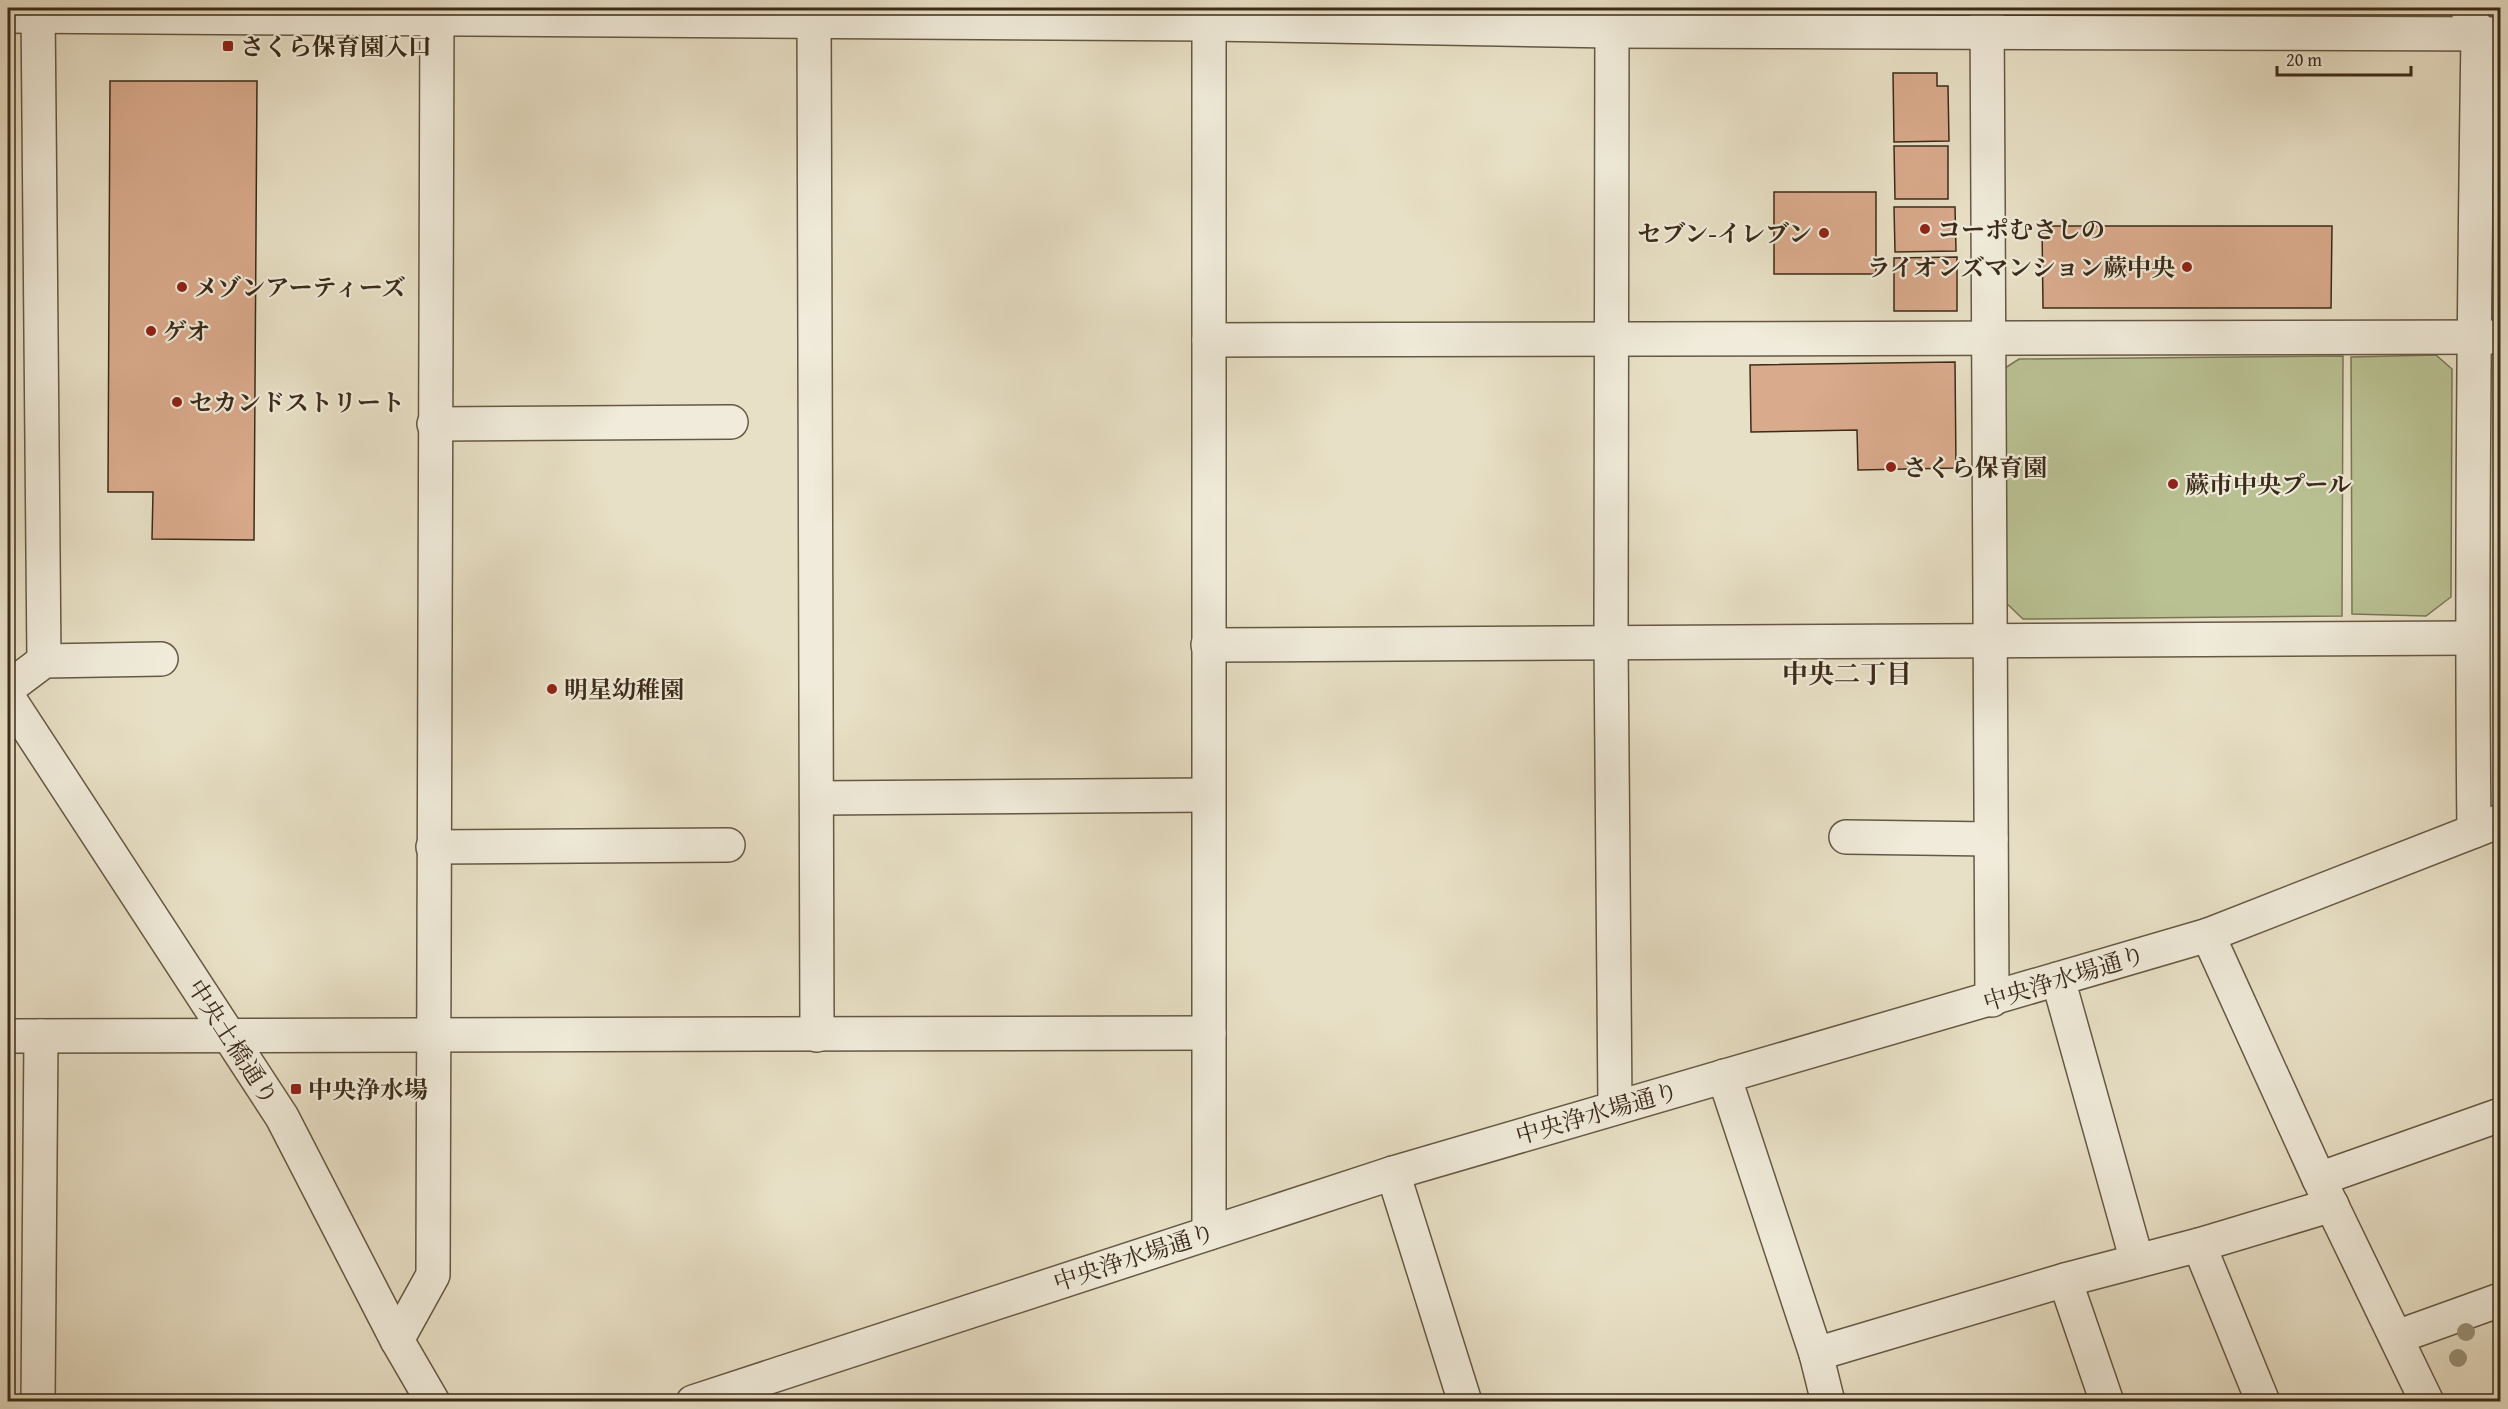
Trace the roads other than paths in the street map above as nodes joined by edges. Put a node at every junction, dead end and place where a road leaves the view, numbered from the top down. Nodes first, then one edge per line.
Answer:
1 (28, 13) edge
2 (437, 13) edge
3 (814, 14) edge
4 (1209, 16) edge
5 (1612, 19) edge
6 (1987, 20) edge
7 (2165, 20) edge
8 (2482, 25) edge
9 (1988, 337) junction
10 (2487, 337) edge
11 (1209, 340) junction
12 (1612, 340) junction
13 (731, 422) dead end
14 (434, 423) junction
15 (2472, 638) junction
16 (1989, 640) junction
17 (1611, 643) junction
18 (1208, 645) junction
19 (161, 659) dead end
20 (44, 661) junction
21 (8, 688) edge
22 (8, 697) edge
23 (1208, 795) junction
24 (817, 798) junction
25 (2487, 826) edge
26 (1846, 837) dead end
27 (1990, 839) junction
28 (728, 845) dead end
29 (433, 847) junction
30 (2208, 935) junction
31 (2058, 980) junction
32 (1992, 1000) junction
33 (1209, 1033) junction
34 (817, 1035) junction
35 (8, 1036) edge
36 (41, 1036) junction
37 (434, 1036) junction
38 (230, 1037) junction
39 (1724, 1076) junction
40 (1615, 1107) junction
41 (2500, 1115) edge
42 (1393, 1173) junction
43 (2326, 1192) junction
44 (1209, 1233) junction
45 (2199, 1245) junction
46 (2137, 1261) junction
47 (2065, 1280) junction
48 (2500, 1300) edge
49 (2397, 1337) junction
50 (397, 1340) junction
51 (1816, 1354) junction
52 (733, 1395) edge
53 (38, 1401) edge
54 (433, 1401) edge
55 (693, 1401) edge
56 (1465, 1401) edge
57 (1828, 1401) edge
58 (2107, 1401) edge
59 (2263, 1401) edge
60 (2427, 1401) edge

1 - 2 street
1 - 20 street
2 - 3 street
2 - 14 street
3 - 4 street
3 - 24 street
4 - 5 street
4 - 11 street
5 - 6 street
5 - 12 street
6 - 7 street
6 - 9 street
7 - 8 street
8 - 10 street
9 - 10 street
9 - 12 street
9 - 16 street
10 - 15 street
11 - 12 street
11 - 18 street
12 - 17 street
13 - 14 street
14 - 29 street
15 - 16 street
15 - 25 street
16 - 17 street
16 - 27 street
17 - 18 street
17 - 40 street
18 - 23 street
19 - 20 street
20 - 21 street
22 - 38 street, 中央土橋通り
23 - 24 street
23 - 33 street
24 - 34 street
25 - 30 street, 中央浄水場通り
26 - 27 street
27 - 32 street
28 - 29 street
29 - 37 street
30 - 31 street, 中央浄水場通り
30 - 43 street
31 - 32 street, 中央浄水場通り
31 - 46 street
32 - 39 street, 中央浄水場通り
33 - 34 street
33 - 44 street
34 - 37 street
35 - 36 street
36 - 38 street
36 - 53 street
37 - 38 street
37 - 50 street
38 - 50 street, 中央土橋通り
39 - 40 street, 中央浄水場通り
39 - 51 street
40 - 42 street, 中央浄水場通り
41 - 43 street
42 - 44 street, 中央浄水場通り
42 - 56 street
43 - 45 street
43 - 49 street
44 - 52 street, 中央浄水場通り
45 - 46 street
45 - 59 street
46 - 47 street
47 - 51 street
47 - 58 street
48 - 49 street
49 - 60 street
50 - 54 street, 中央土橋通り
51 - 57 street
52 - 55 street, 中央浄水場通り

